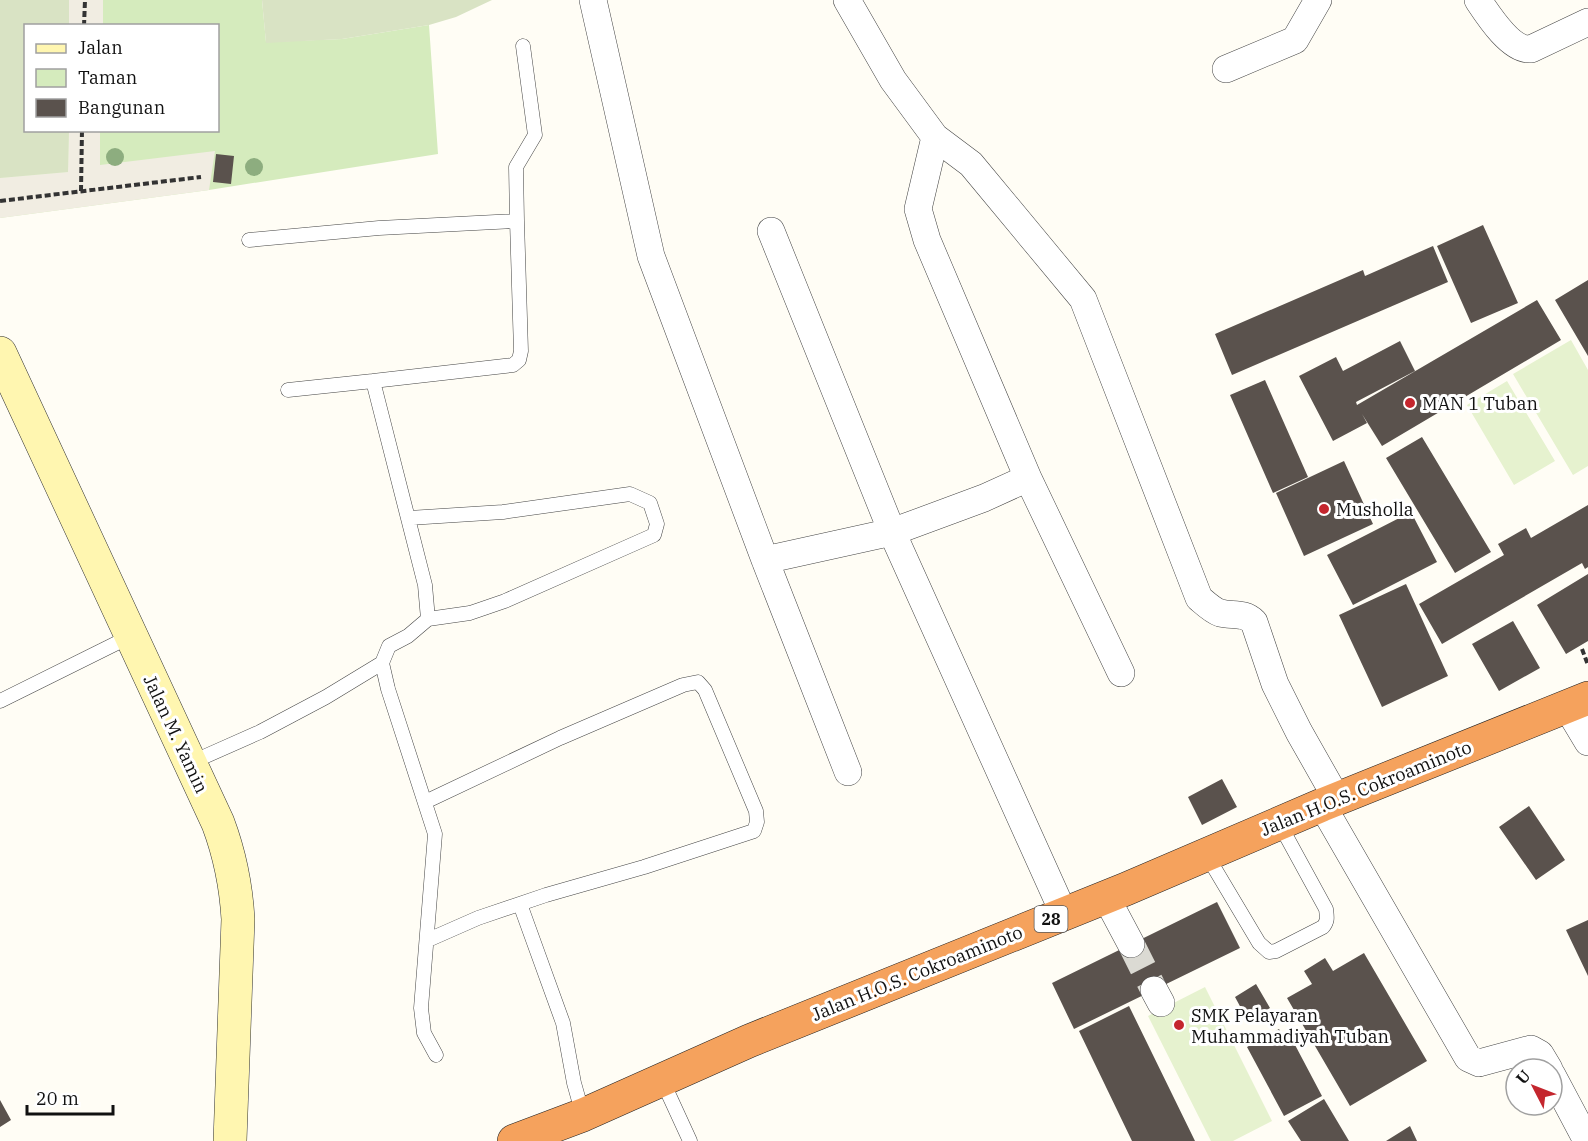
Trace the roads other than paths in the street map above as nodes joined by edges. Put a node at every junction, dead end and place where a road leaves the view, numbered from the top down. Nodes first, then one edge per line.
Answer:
1 (593, 0) edge
2 (847, 0) edge
3 (1318, 0) edge
4 (1478, 0) edge
5 (1588, 22) edge
6 (523, 46) dead end
7 (1226, 69) dead end
8 (935, 137) junction
9 (517, 221) junction
10 (771, 231) dead end
11 (249, 240) dead end
12 (0, 353) edge
13 (373, 381) junction
14 (288, 390) dead end
15 (1028, 478) junction
16 (409, 518) junction
17 (892, 532) junction
18 (765, 560) junction
19 (428, 619) junction
20 (131, 636) junction
21 (382, 663) junction
22 (1121, 672) dead end
23 (0, 701) edge
24 (1577, 703) edge
25 (1588, 742) edge
26 (190, 763) junction
27 (848, 772) dead end
28 (425, 802) junction
29 (1330, 802) junction
30 (1279, 823) junction
31 (1206, 855) junction
32 (1106, 897) junction
33 (520, 904) junction
34 (1064, 914) junction
35 (428, 940) junction
36 (1131, 944) tunnel mouth
37 (436, 1055) dead end
38 (1542, 1057) edge
39 (662, 1080) junction
40 (1564, 1098) edge
41 (583, 1115) junction
42 (230, 1141) edge
43 (514, 1141) edge
44 (690, 1141) edge
45 (1587, 1141) edge

1 - 18 street
2 - 8 street
3 - 7 street
4 - 5 street
6 - 9 lane
8 - 15 street
8 - 29 street
9 - 11 lane
9 - 13 lane
10 - 17 street
12 - 20 main road, Jalan M. Yamin
13 - 14 lane
13 - 16 lane
15 - 17 street
15 - 22 street
16 - 19 lane
16 - 19 lane
17 - 18 street
17 - 34 street
18 - 27 street
19 - 21 lane
20 - 23 lane
20 - 26 main road, Jalan M. Yamin
21 - 26 lane
21 - 28 lane
24 - 25 street
24 - 29 highway, Jalan H.O.S. Cokroaminoto / 28
26 - 42 main road, Jalan M. Yamin
28 - 33 lane
28 - 35 lane
29 - 30 highway, Jalan H.O.S. Cokroaminoto / 28
29 - 38 street
30 - 31 highway, Jalan H.O.S. Cokroaminoto / 28
30 - 31 lane
31 - 32 highway, Jalan H.O.S. Cokroaminoto / 28
32 - 34 highway, Jalan H.O.S. Cokroaminoto / 28
32 - 36 street
33 - 35 lane
33 - 41 lane
34 - 39 highway, Jalan H.O.S. Cokroaminoto / 28
35 - 37 lane
39 - 41 highway, Jalan H.O.S. Cokroaminoto / 28
39 - 44 lane
40 - 45 street
41 - 43 highway, Jalan H.O.S. Cokroaminoto / 28

